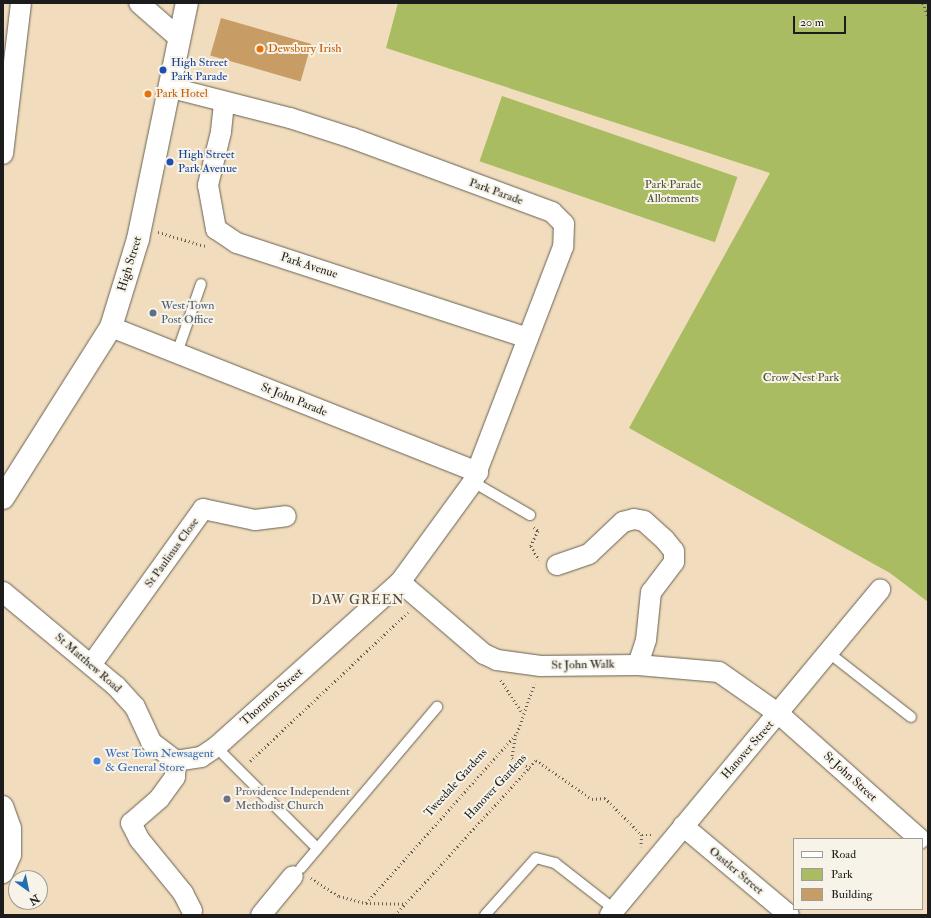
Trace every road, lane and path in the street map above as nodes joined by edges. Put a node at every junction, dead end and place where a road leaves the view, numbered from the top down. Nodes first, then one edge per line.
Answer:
1 (21, 3) edge
2 (139, 3) edge
3 (187, 3) edge
4 (923, 3) edge
5 (928, 16) edge
6 (179, 38) junction
7 (172, 88) junction
8 (224, 103) junction
9 (3, 154) edge
10 (140, 227) junction
11 (237, 243) junction
12 (201, 284) dead end
13 (111, 327) junction
14 (528, 338) junction
15 (177, 353) junction
16 (475, 477) junction
17 (3, 498) edge
18 (530, 515) joint
19 (286, 516) dead end
20 (557, 565) joint
21 (400, 582) junction
22 (880, 590) dead end
23 (3, 592) edge
24 (421, 600) junction
25 (829, 653) junction
26 (484, 654) junction
27 (91, 665) junction
28 (638, 665) junction
29 (541, 666) junction
30 (437, 707) dead end
31 (523, 714) junction
32 (779, 714) junction
33 (911, 717) dead end
34 (517, 733) junction
35 (216, 747) junction
36 (176, 761) junction
37 (530, 768) junction
38 (239, 771) junction
39 (3, 806) edge
40 (683, 826) junction
41 (919, 838) edge
42 (318, 848) junction
43 (651, 863) junction
44 (297, 872) junction
45 (3, 873) edge
46 (366, 903) junction
47 (404, 904) junction
48 (612, 912) edge
49 (193, 914) edge
50 (262, 915) edge
51 (395, 915) edge
52 (485, 915) edge
53 (789, 915) edge

1 - 9 street
2 - 6 street
3 - 6 street, High Street
4 - 5 path
6 - 7 street, High Street
7 - 8 street, Park Parade
7 - 10 street, High Street
8 - 11 street, Park Avenue
8 - 14 street, Park Parade
10 - 11 path
10 - 13 street, High Street
11 - 14 street, Park Avenue
12 - 15 lane
13 - 15 street, St John Parade
13 - 17 street, High Street
14 - 16 street, Park Parade
15 - 16 street, St John Parade
16 - 18 lane
16 - 21 street, Thornton Street
18 - 20 path
19 - 27 street, St Paulinus Close
20 - 28 street
21 - 24 street, St John Walk
21 - 35 street, Thornton Street
22 - 25 street, Hanover Street
23 - 27 street, St Matthew Road
24 - 26 street, St John Walk
24 - 38 path
25 - 32 street, Hanover Street
25 - 33 lane
26 - 29 street, St John Walk
26 - 31 path
27 - 36 street, St Matthew Road
28 - 29 street, St John Walk
28 - 32 street, St John Walk
29 - 31 path, Tweedale Gardens
30 - 42 lane
31 - 34 path, Tweedale Gardens
32 - 40 street, Hanover Street
32 - 41 street, St John Street
34 - 37 path
34 - 46 path, Tweedale Gardens
35 - 36 street, Thornton Street
35 - 38 lane
36 - 49 street
37 - 43 path, Hanover Gardens
37 - 47 path, Hanover Gardens
38 - 42 lane
39 - 45 street
40 - 43 street, Hanover Street
40 - 53 street, Oastler Street
42 - 44 lane
43 - 48 street, Hanover Street
44 - 46 path
44 - 50 street
46 - 47 path
47 - 51 path, Hanover Gardens
48 - 52 lane

